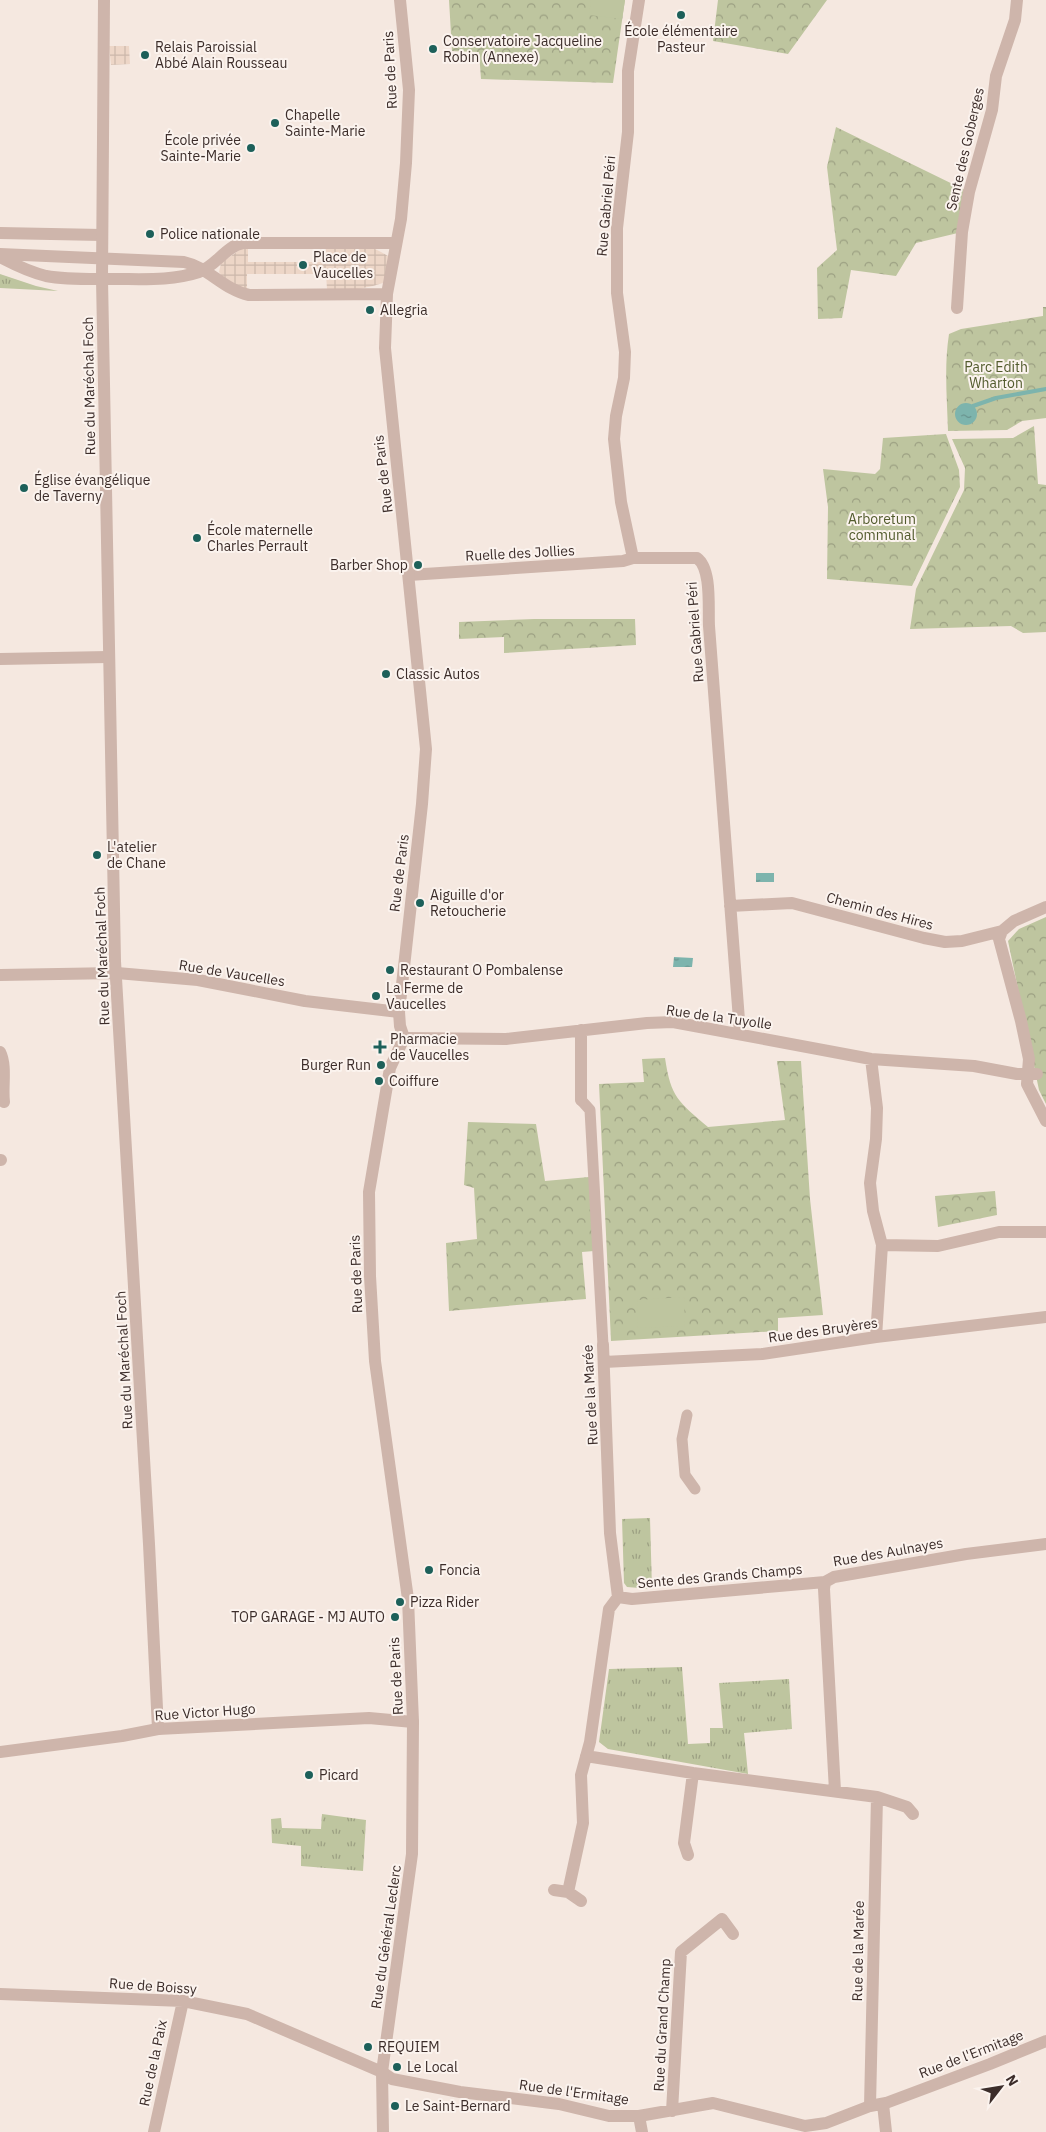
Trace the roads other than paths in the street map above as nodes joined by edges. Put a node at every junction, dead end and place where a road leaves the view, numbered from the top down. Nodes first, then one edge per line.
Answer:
1 (104, 0) edge
2 (400, 0) edge
3 (639, 0) edge
4 (1017, 0) edge
5 (0, 233) edge
6 (102, 235) junction
7 (396, 243) junction
8 (0, 256) edge
9 (102, 258) junction
10 (204, 270) junction
11 (102, 279) junction
12 (387, 294) junction
13 (957, 308) dead end
14 (632, 558) junction
15 (410, 575) junction
16 (108, 657) junction
17 (0, 659) edge
18 (730, 906) junction
19 (1046, 907) edge
20 (1002, 931) junction
21 (117, 973) junction
22 (0, 975) edge
23 (399, 1012) junction
24 (581, 1030) junction
25 (740, 1033) junction
26 (404, 1038) junction
27 (0, 1052) edge
28 (871, 1059) junction
29 (1032, 1074) junction
30 (581, 1100) joint
31 (4, 1102) dead end
32 (1046, 1121) edge
33 (1046, 1232) edge
34 (882, 1245) junction
35 (1046, 1317) edge
36 (876, 1337) junction
37 (603, 1345) joint
38 (604, 1362) junction
39 (687, 1414) dead end
40 (696, 1489) dead end
41 (1046, 1544) edge
42 (825, 1582) junction
43 (618, 1597) junction
44 (413, 1722) junction
45 (158, 1729) junction
46 (413, 1746) joint
47 (0, 1752) edge
48 (586, 1756) junction
49 (693, 1773) junction
50 (835, 1791) junction
51 (877, 1797) junction
52 (913, 1814) dead end
53 (688, 1855) dead end
54 (554, 1890) dead end
55 (568, 1892) junction
56 (581, 1901) dead end
57 (733, 1934) dead end
58 (0, 1994) edge
59 (182, 2001) junction
60 (1046, 2041) edge
61 (382, 2072) junction
62 (883, 2104) junction
63 (870, 2106) junction
64 (672, 2111) junction
65 (639, 2116) junction
66 (154, 2132) edge
67 (383, 2132) edge
68 (642, 2132) edge
69 (886, 2132) edge

1 - 6 street, Rue du Maréchal Foch
2 - 7 street, Rue de Paris
3 - 14 street, Rue Gabriel Péri
4 - 13 street, Sente des Goberges
5 - 6 street
6 - 9 street, Rue du Maréchal Foch
7 - 10 street
7 - 12 street, Rue de Paris
8 - 9 street
8 - 11 street
9 - 10 street
9 - 11 street, Rue du Maréchal Foch
10 - 11 street
10 - 12 street
11 - 16 street, Rue du Maréchal Foch
12 - 15 street, Rue de Paris
14 - 15 street, Ruelle des Jollies
14 - 18 street, Rue Gabriel Péri
15 - 23 street, Rue de Paris
16 - 17 street
16 - 21 street, Rue du Maréchal Foch
18 - 20 street, Chemin des Hires
18 - 25 street, Rue Gabriel Péri
19 - 20 street, Chemin des Hires
20 - 29 street
21 - 22 street, Rue de Vaucelles
21 - 23 street, Rue de Vaucelles
21 - 45 street, Rue du Maréchal Foch
23 - 26 street, Rue de Paris
24 - 25 street, Rue de la Tuyolle
24 - 26 street, Rue de la Tuyolle
24 - 30 street, Rue de la Marée
25 - 28 street, Rue de la Tuyolle
26 - 44 street, Rue de Paris
27 - 31 street
28 - 29 street, Rue de la Tuyolle
28 - 34 street
29 - 32 street
30 - 37 street, Rue de la Marée
33 - 34 street
34 - 36 street
35 - 36 street, Rue des Bruyères
36 - 38 street, Rue des Bruyères
37 - 38 street, Rue de la Marée
38 - 43 street, Rue de la Marée
39 - 40 street
41 - 42 street, Rue des Aulnayes
42 - 43 street, Sente des Grands Champs
42 - 50 street, Rue des Aulnayes
43 - 48 street
44 - 45 street, Rue Victor Hugo
44 - 46 street, Rue de Paris
45 - 47 street, Rue Victor Hugo
46 - 61 street, Rue du Général Leclerc
48 - 49 street
48 - 55 street
49 - 50 street
49 - 53 street
50 - 51 street
51 - 52 street
51 - 63 street, Rue de la Marée
54 - 55 street
55 - 56 street
57 - 64 street, Rue du Grand Champ
58 - 59 street, Rue de Boissy
59 - 61 street, Rue de Boissy
59 - 66 street, Rue de la Paix
60 - 62 street, Rue de l'Ermitage
61 - 65 street, Rue de l'Ermitage
61 - 67 street, Rue du Général Leclerc
62 - 63 street, Rue de l'Ermitage
62 - 69 street
63 - 64 street, Rue de l'Ermitage
64 - 65 street, Rue de l'Ermitage
65 - 68 street

